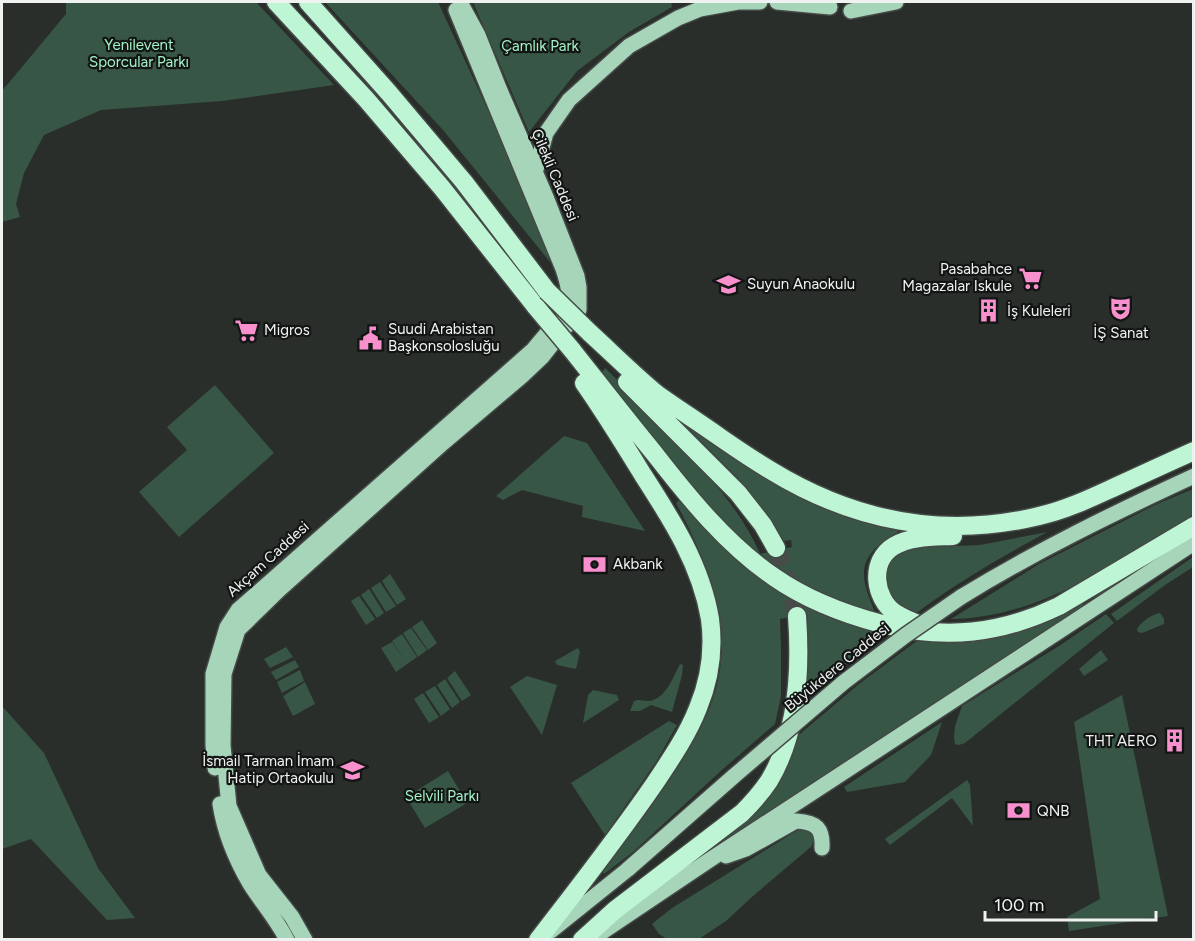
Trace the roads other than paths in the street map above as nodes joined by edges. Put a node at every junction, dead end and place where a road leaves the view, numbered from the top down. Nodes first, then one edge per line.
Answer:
1 (276, 2) edge
2 (308, 2) edge
3 (453, 2) edge
4 (460, 2) edge
5 (760, 2) edge
6 (777, 2) edge
7 (896, 2) edge
8 (828, 4) edge
9 (856, 6) edge
10 (546, 133) junction
11 (517, 145) junction
12 (536, 173) junction
13 (578, 343) junction
14 (537, 354) junction
15 (1194, 451) edge
16 (1194, 476) edge
17 (1041, 516) junction
18 (1194, 526) edge
19 (1194, 543) edge
20 (776, 548) tunnel mouth
21 (797, 616) tunnel mouth
22 (946, 633) junction
23 (822, 848) dead end
24 (711, 859) junction
25 (286, 921) junction
26 (287, 939) edge
27 (305, 939) edge
28 (538, 939) edge
29 (582, 939) edge
30 (591, 939) edge

1 - 13 highway, bridge
2 - 13 highway, bridge
3 - 11 main road, Çilekli Caddesi
4 - 11 main road, Çilekli Caddesi
5 - 10 main road
6 - 8 main road
7 - 9 main road
8 - 9 main road
10 - 11 main road
10 - 12 main road
11 - 12 main road, Çilekli Caddesi
11 - 14 main road, Çilekli Caddesi
12 - 14 main road, Çilekli Caddesi
13 - 17 highway
13 - 20 highway
13 - 22 highway
13 - 28 highway
14 - 25 main road, Akçam Caddesi
14 - 25 main road, Akçam Caddesi
15 - 17 highway
16 - 28 main road, Büyükdere Caddesi, bridge
17 - 22 highway
18 - 22 highway
19 - 24 main road
21 - 29 highway
23 - 24 main road
24 - 30 main road
25 - 26 main road, Akçam Caddesi
25 - 27 main road, Akçam Caddesi

